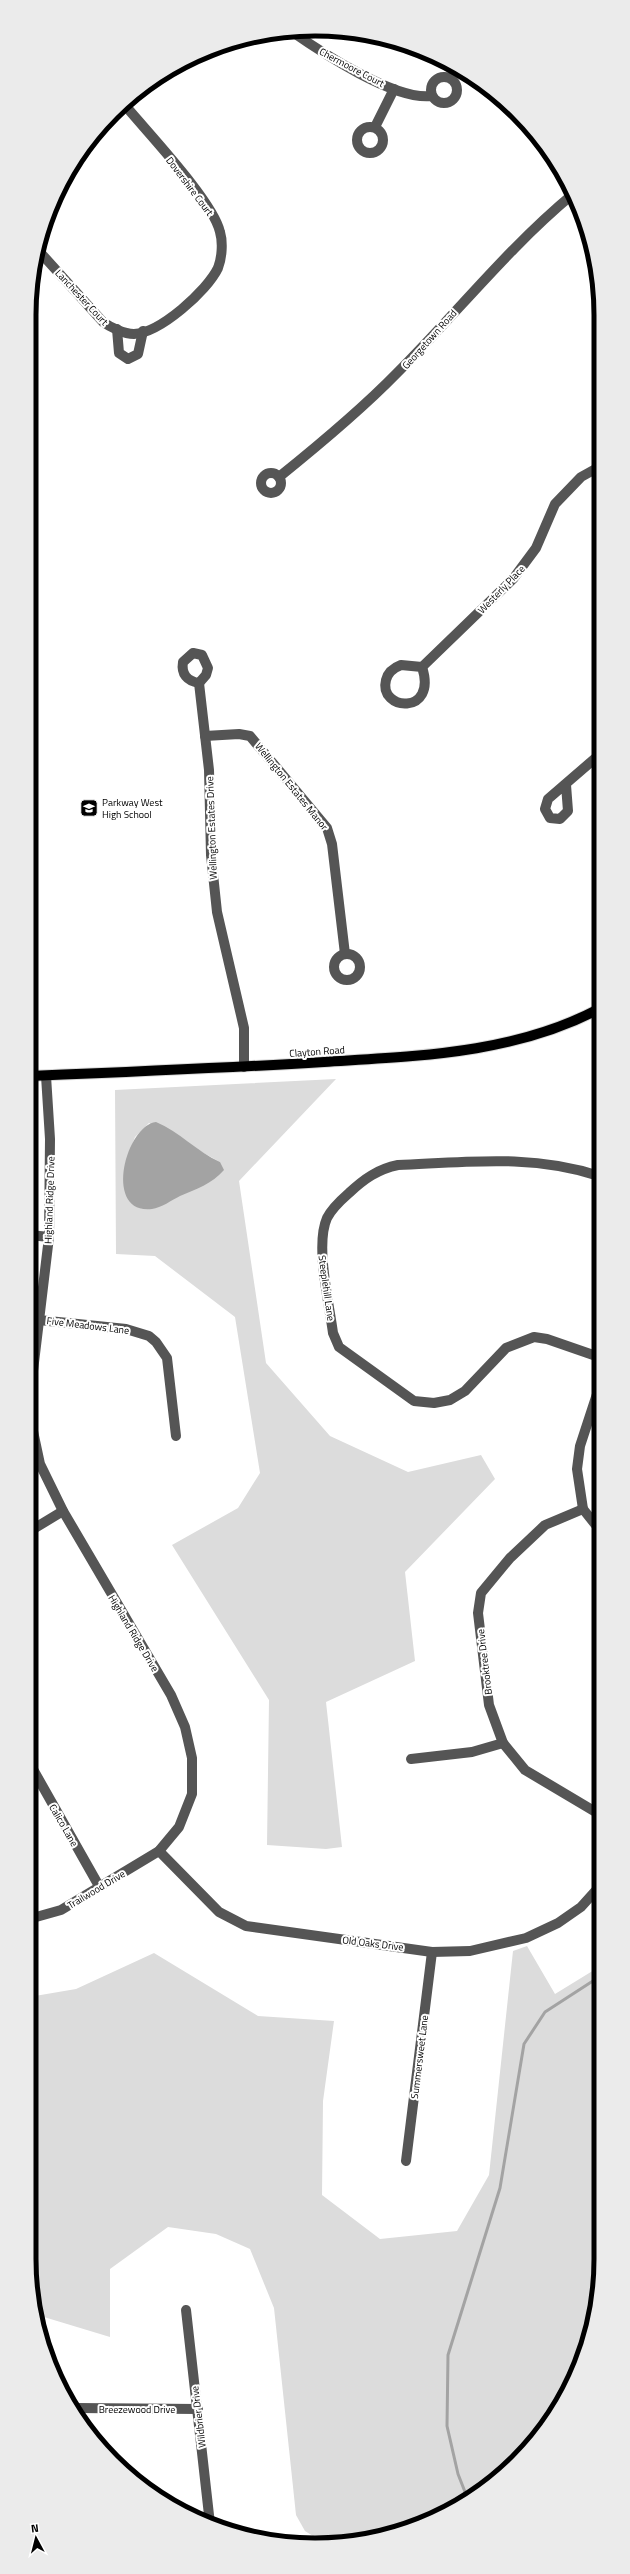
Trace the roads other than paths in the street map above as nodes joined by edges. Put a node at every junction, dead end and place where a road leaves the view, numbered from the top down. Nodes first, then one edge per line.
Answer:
1 (299, 37) edge
2 (394, 90) junction
3 (432, 96) dead end
4 (128, 108) edge
5 (375, 127) dead end
6 (568, 198) edge
7 (43, 255) edge
8 (117, 329) junction
9 (138, 332) junction
10 (594, 470) edge
11 (279, 477) dead end
12 (422, 667) junction
13 (198, 683) dead end
14 (205, 736) junction
15 (594, 760) edge
16 (566, 785) dead end
17 (345, 954) dead end
18 (594, 1012) edge
19 (244, 1067) junction
20 (36, 1076) edge
21 (46, 1076) junction
22 (594, 1175) edge
23 (36, 1236) edge
24 (49, 1237) junction
25 (39, 1320) junction
26 (36, 1345) edge
27 (594, 1356) edge
28 (594, 1401) edge
29 (176, 1436) dead end
30 (36, 1445) edge
31 (584, 1509) junction
32 (63, 1511) junction
33 (594, 1523) edge
34 (36, 1527) edge
35 (503, 1743) junction
36 (411, 1759) dead end
37 (36, 1775) edge
38 (594, 1812) edge
39 (159, 1851) junction
40 (99, 1886) junction
41 (594, 1891) edge
42 (36, 1917) edge
43 (432, 1952) junction
44 (406, 2162) dead end
45 (186, 2310) dead end
46 (79, 2408) edge
47 (198, 2409) junction
48 (209, 2517) edge

1 - 2 street, Chermoore Court
2 - 3 street, Chermoore Court
2 - 5 street, Chermoore Court
4 - 9 street, Dovershire Court
6 - 11 street, Georgetown Road
7 - 8 street, Lanchester Court
8 - 9 street, Lanchester Court
8 - 9 street
10 - 12 street, Westerly Place
12 - 12 street
13 - 14 street, Wellington Estates Drive
14 - 17 street, Wellington Estates Manor
14 - 19 street, Wellington Estates Drive
15 - 16 street
18 - 19 main road, Clayton Road
19 - 21 main road, Clayton Road
20 - 21 main road, Clayton Road
21 - 24 street, Highland Ridge Drive
22 - 27 street, Steeplehill Lane
23 - 24 street
24 - 25 street, Highland Ridge Drive
25 - 26 street, Highland Ridge Drive
25 - 29 street, Five Meadows Lane
28 - 31 street
30 - 32 street, Highland Ridge Drive
31 - 33 street
31 - 35 street, Brooktree Drive
32 - 34 street
32 - 39 street, Highland Ridge Drive
35 - 36 street
35 - 38 street, Brooktree Drive
37 - 40 street, Calico Lane
39 - 40 street, Trailwood Drive
39 - 43 street, Old Oaks Drive
40 - 42 street, Trailwood Drive
41 - 43 street, Old Oaks Drive
43 - 44 street, Summersweet Lane
45 - 47 street, Wildbrier Drive
46 - 47 street, Breezewood Drive
47 - 48 street, Wildbrier Drive

